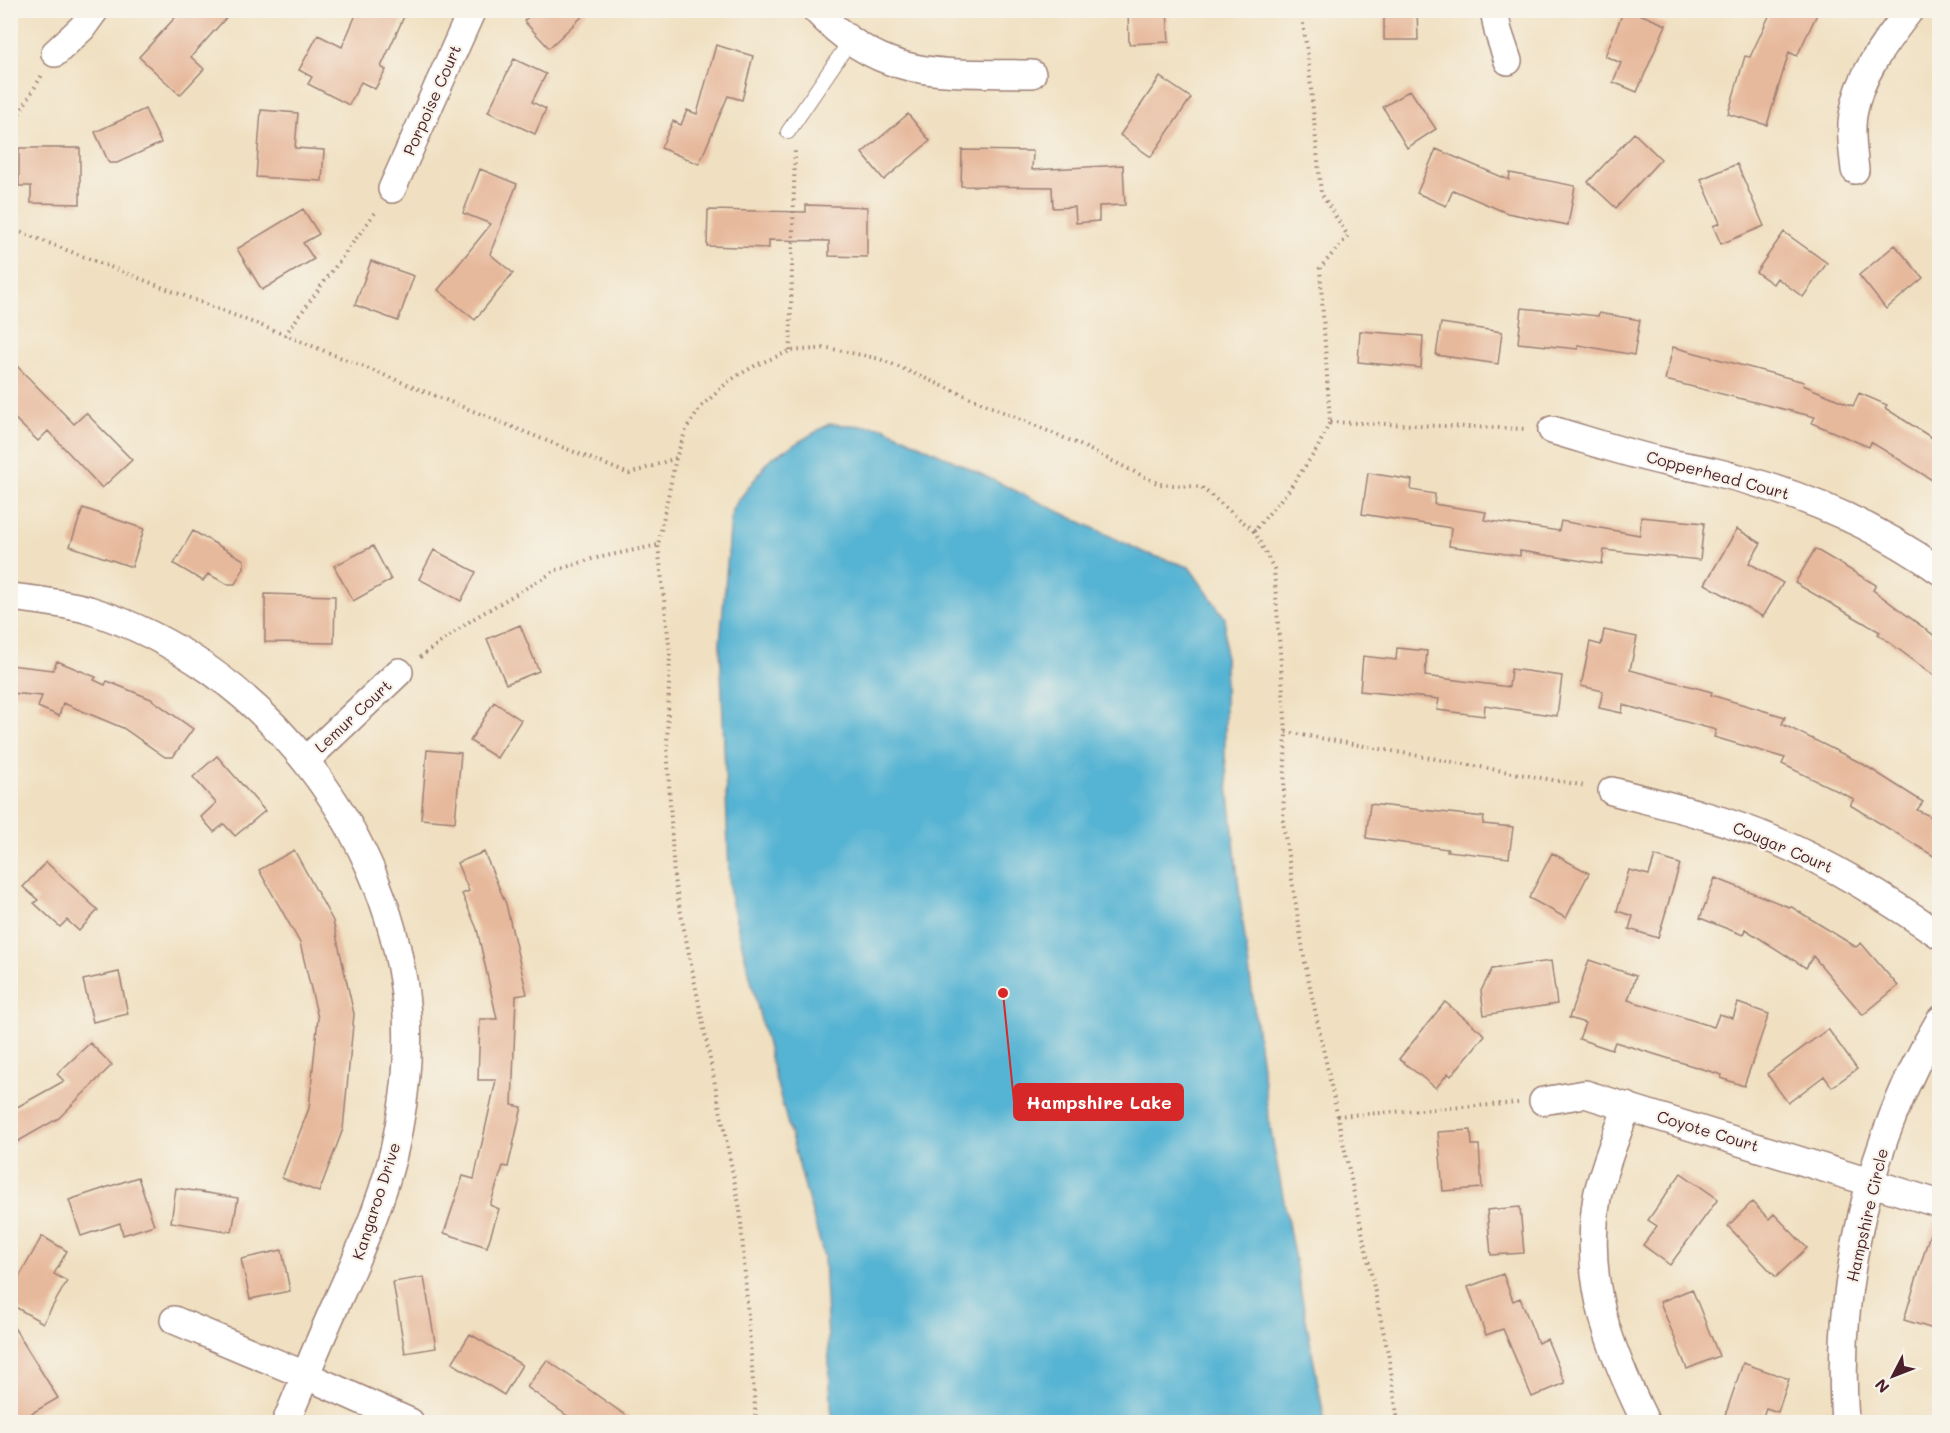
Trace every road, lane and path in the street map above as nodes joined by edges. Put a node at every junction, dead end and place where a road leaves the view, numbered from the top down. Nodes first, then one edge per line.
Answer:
1 (95, 10) edge
2 (472, 10) edge
3 (816, 10) edge
4 (1301, 10) edge
5 (1494, 10) edge
6 (1910, 10) edge
7 (850, 41) junction
8 (55, 53) joint
9 (1508, 61) dead end
10 (1032, 74) dead end
11 (10, 129) edge
12 (788, 132) joint
13 (1856, 170) dead end
14 (392, 189) joint
15 (10, 228) edge
16 (285, 334) junction
17 (790, 351) junction
18 (1330, 422) junction
19 (1552, 430) joint
20 (676, 458) junction
21 (1254, 531) junction
22 (658, 545) junction
23 (1940, 571) edge
24 (10, 597) edge
25 (399, 672) joint
26 (1286, 732) junction
27 (306, 760) junction
28 (1612, 791) joint
29 (1940, 935) edge
30 (1940, 1020) edge
31 (1543, 1101) joint
32 (1627, 1106) junction
33 (1336, 1116) junction
34 (1871, 1183) junction
35 (1940, 1204) edge
36 (174, 1320) dead end
37 (305, 1375) junction
38 (1646, 1421) dead end
39 (286, 1422) edge
40 (410, 1422) edge
41 (756, 1422) edge
42 (1398, 1422) edge
43 (1845, 1422) edge

1 - 8 street
2 - 14 street, Porpoise Court
3 - 7 street
4 - 18 path
5 - 9 street
6 - 13 street
7 - 10 street
7 - 12 lane
8 - 11 path
12 - 17 path
14 - 16 path
15 - 16 path
16 - 20 path
17 - 20 path
17 - 21 path
18 - 19 path
18 - 21 path
19 - 23 street, Copperhead Court
20 - 22 path
21 - 26 path
22 - 25 path
22 - 41 path
24 - 27 street, Kangaroo Drive
25 - 27 street, Lemur Court
26 - 28 path
26 - 33 path
27 - 37 street, Kangaroo Drive
28 - 29 street, Cougar Court
30 - 34 street, Hampshire Circle
31 - 32 street, Coyote Court
31 - 33 path
32 - 34 street, Coyote Court
32 - 38 street
33 - 42 path
34 - 35 street, Coyote Court
34 - 43 street, Hampshire Circle
36 - 37 street
37 - 39 street, Kangaroo Drive
37 - 40 street

